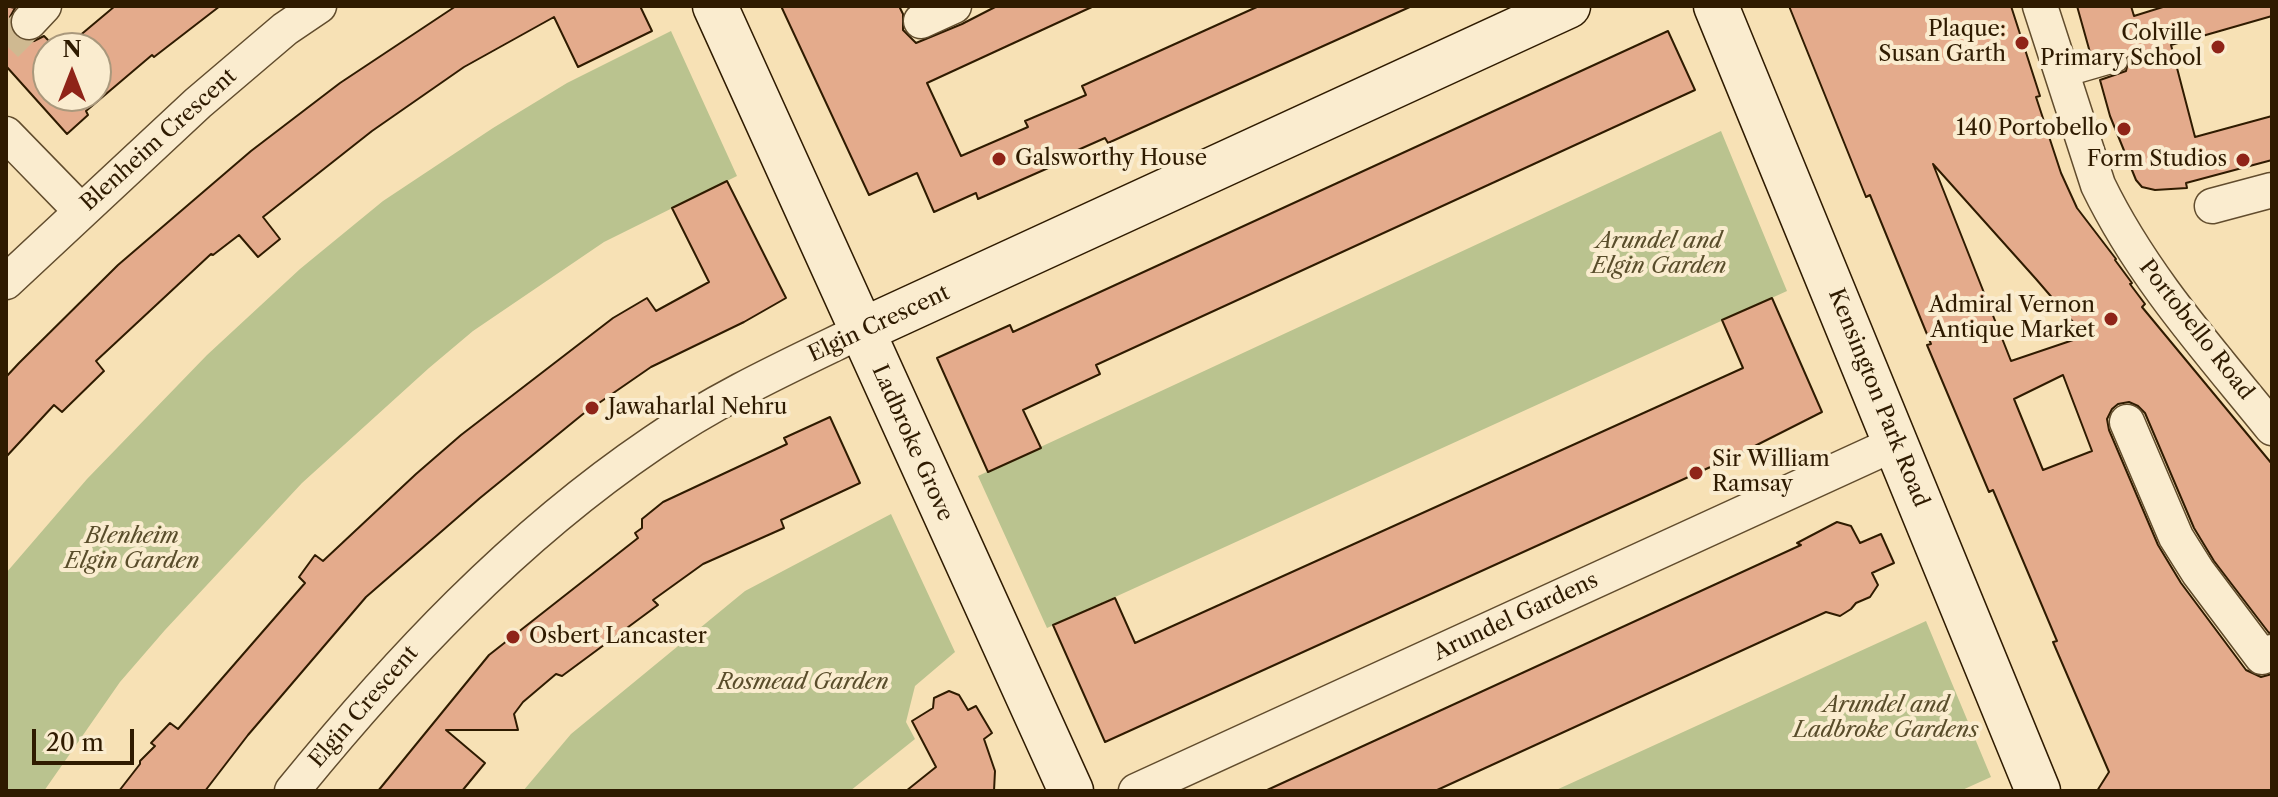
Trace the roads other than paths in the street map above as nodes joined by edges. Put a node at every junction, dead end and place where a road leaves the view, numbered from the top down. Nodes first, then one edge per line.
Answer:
1 (319, 6) edge
2 (715, 6) edge
3 (954, 6) edge
4 (1568, 6) edge
5 (1716, 6) edge
6 (2040, 6) edge
7 (921, 21) dead end
8 (2118, 62) dead end
9 (2063, 78) junction
10 (6, 134) edge
11 (2272, 190) edge
12 (2212, 206) dead end
13 (80, 210) junction
14 (6, 282) edge
15 (861, 331) junction
16 (2127, 422) dead end
17 (2272, 428) edge
18 (1896, 443) junction
19 (2272, 652) edge
20 (292, 791) edge
21 (1071, 791) edge
22 (1136, 791) edge
23 (2038, 791) edge

1 - 13 street, Blenheim Crescent
2 - 15 main road, Ladbroke Grove
3 - 7 street
4 - 15 main road, Elgin Crescent
5 - 18 main road, Kensington Park Road
6 - 9 street, Portobello Road
8 - 9 lane
9 - 17 street, Portobello Road
10 - 13 street
11 - 12 street
13 - 14 street, Blenheim Crescent
15 - 20 street, Elgin Crescent
15 - 21 main road, Ladbroke Grove
16 - 19 street
18 - 22 street, Arundel Gardens
18 - 23 main road, Kensington Park Road

